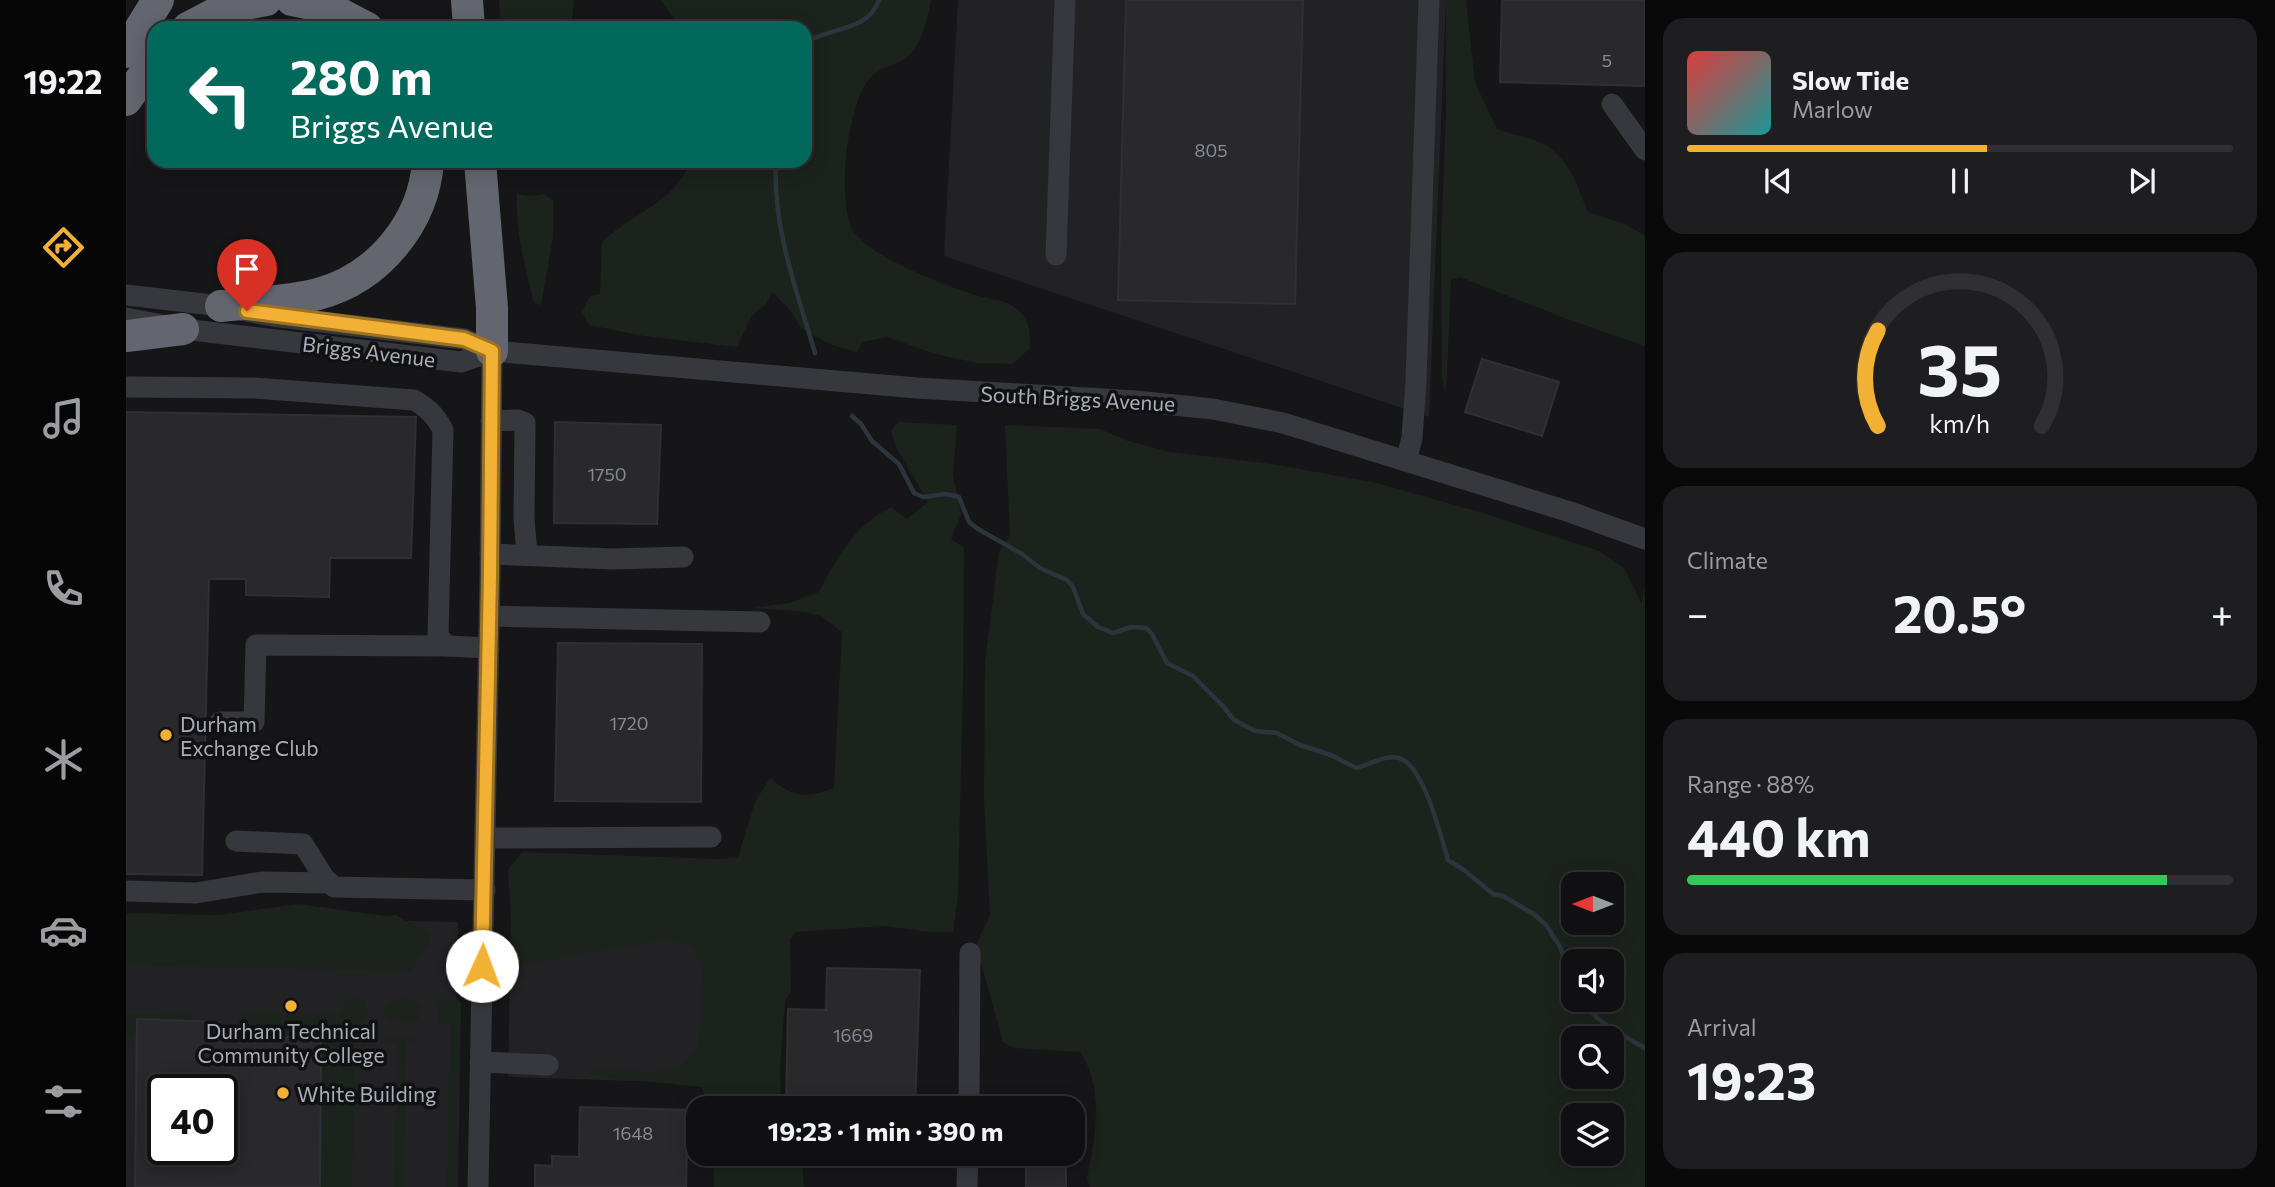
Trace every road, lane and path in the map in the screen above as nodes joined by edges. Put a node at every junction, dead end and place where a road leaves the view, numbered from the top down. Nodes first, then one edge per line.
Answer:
1 (158, 0) edge
2 (266, 0) edge
3 (292, 0) edge
4 (467, 0) edge
5 (1065, 0) edge
6 (1429, 0) edge
7 (201, 21) edge
8 (353, 21) edge
9 (468, 21) edge
10 (126, 52) edge
11 (147, 71) edge
12 (126, 100) edge
13 (1612, 104) dead end
14 (1645, 150) edge
15 (427, 168) edge
16 (481, 168) edge
17 (1056, 255) dead end
18 (126, 295) edge
19 (221, 306) junction
20 (126, 318) edge
21 (183, 329) junction
22 (126, 336) edge
23 (492, 351) junction
24 (126, 387) edge
25 (491, 421) junction
26 (1405, 461) junction
27 (1645, 539) edge
28 (490, 554) junction
29 (527, 554) junction
30 (683, 557) dead end
31 (489, 616) junction
32 (760, 622) dead end
33 (448, 646) junction
34 (489, 648) junction
35 (220, 722) dead end
36 (711, 837) dead end
37 (486, 838) junction
38 (236, 841) dead end
39 (330, 883) junction
40 (485, 890) junction
41 (126, 891) edge
42 (970, 953) dead end
43 (480, 1062) junction
44 (548, 1066) dead end
45 (969, 1096) edge
46 (968, 1166) edge
47 (478, 1187) edge
48 (968, 1187) edge

1 - 10 highway
2 - 7 highway
3 - 8 highway
4 - 9 highway
5 - 17 street
6 - 26 street
11 - 12 highway
13 - 14 street
15 - 19 highway
16 - 23 highway
18 - 19 street, Briggs Avenue
19 - 23 street, Briggs Avenue
20 - 21 street, Briggs Avenue
21 - 22 highway
21 - 23 street, Briggs Avenue
23 - 25 street
23 - 26 street, South Briggs Avenue
24 - 33 street
25 - 28 street
25 - 29 street
26 - 27 street, South Briggs Avenue
28 - 29 street
28 - 31 street
29 - 30 street
31 - 32 street
31 - 34 street
33 - 34 street
33 - 35 street
34 - 37 street
36 - 37 street
37 - 40 street
38 - 39 street
39 - 40 street
39 - 41 street
40 - 43 street
42 - 45 street
43 - 44 street
43 - 47 street
46 - 48 street

